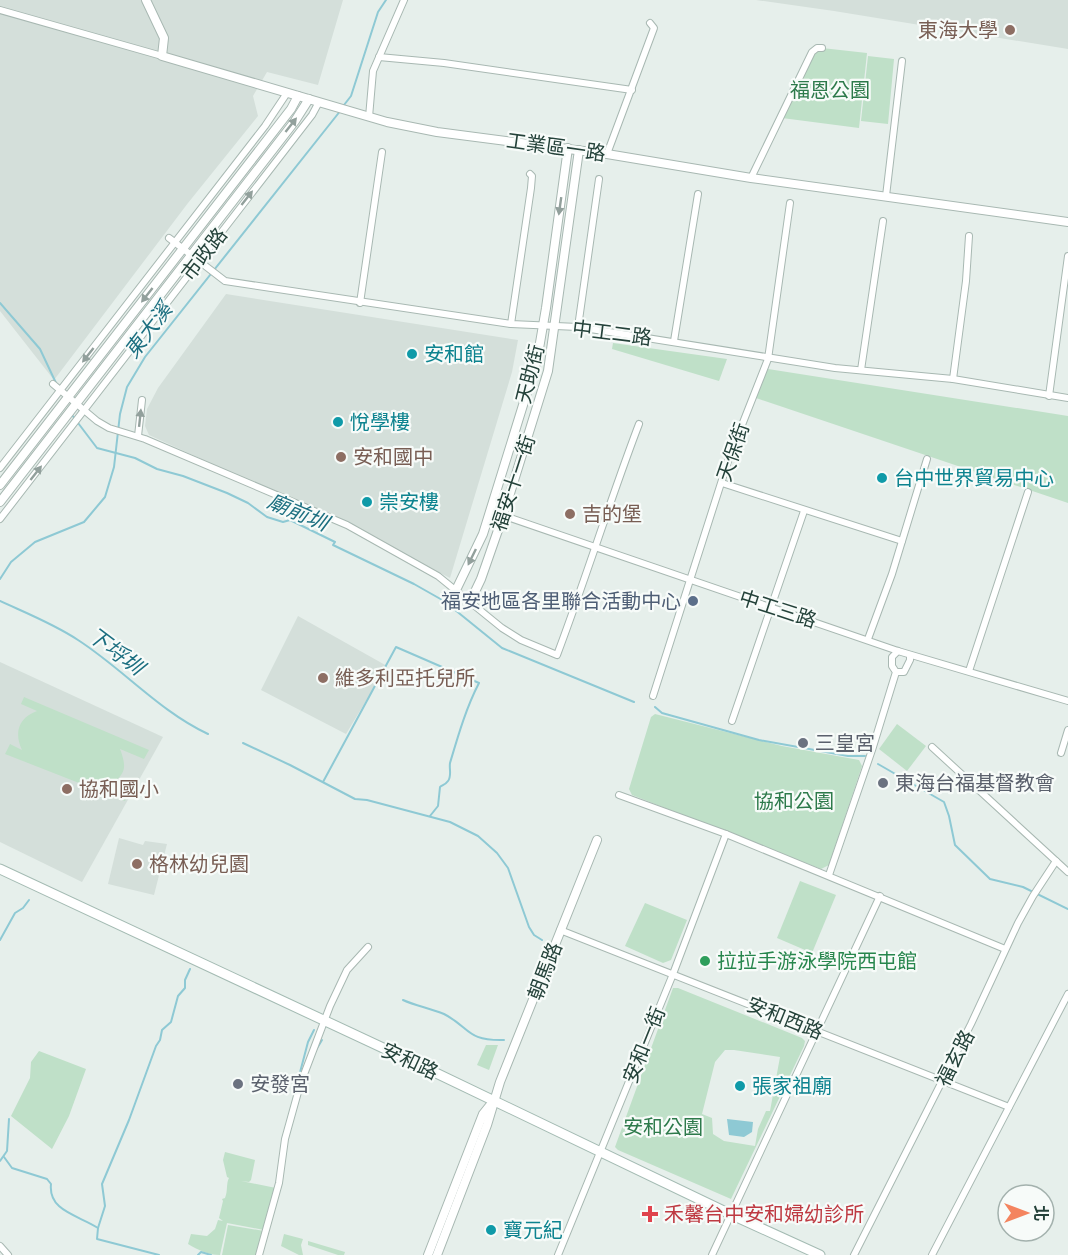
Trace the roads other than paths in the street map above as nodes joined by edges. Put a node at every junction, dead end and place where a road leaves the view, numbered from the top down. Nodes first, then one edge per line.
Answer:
1 (146, 0) edge
2 (404, 0) edge
3 (0, 10) edge
4 (650, 23) dead end
5 (822, 48) dead end
6 (162, 56) junction
7 (379, 57) junction
8 (902, 61) dead end
9 (632, 90) junction
10 (287, 93) junction
11 (298, 96) junction
12 (309, 99) junction
13 (319, 102) junction
14 (365, 116) junction
15 (568, 148) junction
16 (579, 150) junction
17 (382, 152) dead end
18 (607, 154) junction
19 (530, 174) dead end
20 (752, 178) junction
21 (599, 179) dead end
22 (698, 194) dead end
23 (885, 196) junction
24 (790, 203) dead end
25 (883, 221) dead end
26 (1068, 222) edge
27 (969, 236) dead end
28 (172, 240) junction
29 (183, 248) junction
30 (191, 255) junction
31 (1068, 256) edge
32 (199, 261) junction
33 (360, 303) junction
34 (511, 324) junction
35 (542, 325) junction
36 (555, 326) junction
37 (578, 327) junction
38 (674, 341) junction
39 (768, 359) junction
40 (861, 370) junction
41 (953, 379) junction
42 (53, 384) dead end
43 (60, 390) junction
44 (1048, 396) junction
45 (68, 397) junction
46 (1068, 398) edge
47 (142, 400) dead end
48 (76, 404) junction
49 (84, 410) junction
50 (639, 424) dead end
51 (138, 436) junction
52 (927, 459) dead end
53 (0, 468) edge
54 (722, 483) junction
55 (0, 485) edge
56 (1028, 492) dead end
57 (0, 502) edge
58 (490, 511) junction
59 (804, 511) junction
60 (503, 516) junction
61 (0, 519) edge
62 (902, 542) junction
63 (596, 548) junction
64 (690, 581) junction
65 (456, 590) junction
66 (470, 602) junction
67 (772, 608) junction
68 (868, 639) junction
69 (898, 651) junction
70 (910, 655) junction
71 (969, 671) junction
72 (896, 672) junction
73 (653, 696) dead end
74 (1068, 700) edge
75 (732, 721) dead end
76 (1068, 730) edge
77 (932, 747) dead end
78 (1061, 753) dead end
79 (619, 795) dead end
80 (726, 834) junction
81 (597, 840) dead end
82 (1056, 861) junction
83 (0, 869) edge
84 (1068, 872) edge
85 (829, 875) junction
86 (880, 896) junction
87 (560, 930) junction
88 (368, 947) dead end
89 (1005, 949) junction
90 (673, 974) junction
91 (1068, 994) edge
92 (324, 1021) junction
93 (818, 1031) junction
94 (944, 1080) junction
95 (493, 1102) junction
96 (1009, 1107) junction
97 (600, 1153) junction
98 (730, 1214) junction
99 (0, 1246) edge
100 (8, 1255) edge
101 (259, 1255) edge
102 (428, 1255) edge
103 (437, 1255) edge
104 (558, 1255) edge
105 (712, 1255) edge
106 (820, 1255) edge
107 (854, 1255) edge
108 (932, 1255) edge

1 - 6 street
2 - 7 street
3 - 6 street
4 - 9 street
5 - 20 street
6 - 10 street
7 - 9 street
7 - 14 street
8 - 23 street
9 - 18 street
10 - 11 street
10 - 28 street, 市政路
11 - 12 street
11 - 29 street, 市政路
12 - 13 street
30 -> 12 street, 市政路
13 - 14 street, 工業區一路
32 -> 13 street, 市政路
14 - 15 street, 工業區一路
15 - 16 street, 工業區一路
15 -> 35 street, 天助街
16 - 18 street, 工業區一路
16 - 36 street, 天助街
17 - 33 street
18 - 20 street, 工業區一路
19 - 34 street
20 - 23 street, 工業區一路
21 - 37 street
22 - 38 street
23 - 26 street, 工業區一路
24 - 39 street, 天保街
25 - 40 street
27 - 41 street
28 - 29 street, 中工二路
28 -> 43 street, 市政路
29 - 30 street, 中工二路
29 -> 45 street, 市政路
30 - 32 street, 中工二路
30 - 48 street, 市政路
31 - 44 street
32 - 33 street, 中工二路
32 - 49 street, 市政路
33 - 34 street, 中工二路
34 - 35 street, 中工二路
35 - 36 street, 中工二路
35 - 58 street, 天助街
36 - 37 street, 中工二路
36 - 60 street, 福安十一街
37 - 38 street, 中工二路
38 - 39 street, 中工二路
39 - 40 street, 中工二路
39 - 54 street, 天保街
40 - 41 street, 中工二路
41 - 44 street, 中工二路
42 - 43 street
43 - 45 street
43 - 53 street, 市政路
44 - 46 street, 中工二路
45 - 48 street
45 - 55 street, 市政路
51 -> 47 street
48 - 49 street
48 - 57 street, 市政路
49 - 51 street
61 -> 49 street, 市政路
50 - 63 street
51 - 65 street
52 - 62 street
54 - 59 street
54 - 64 street, 天保街
56 - 71 street
58 - 60 street, 中工三路
58 -> 65 street, 天助街
59 - 62 street
59 - 67 street
60 - 63 street, 中工三路
60 - 66 street, 福安十一街
62 - 68 street
63 - 64 street, 中工三路
63 - 66 street
64 - 67 street, 中工三路
64 - 73 street, 天保街
65 - 66 street
67 - 68 street, 中工三路
67 - 75 street
68 - 69 street, 中工三路
69 - 70 street, 中工三路
69 - 72 street
70 - 71 street, 中工三路
70 - 72 street
71 - 74 street, 中工三路
72 - 85 street
76 - 78 street
77 - 82 street
79 - 80 street
80 - 85 street
80 - 90 street, 安和一街
81 - 87 street, 朝馬路
82 - 84 street
82 - 89 street, 福玄路
83 - 92 main road, 安和路
85 - 86 street
86 - 89 street
86 - 93 street
87 - 90 street, 安和西路
87 - 95 street, 朝馬路
88 - 92 street
89 - 94 street, 福玄路
90 - 93 street, 安和西路
90 - 97 street, 安和一街
91 - 96 street
92 - 95 main road, 安和路
92 - 101 street
93 - 94 street, 安和西路
93 - 98 street
94 - 96 street, 安和西路
94 - 107 street, 福玄路
95 - 97 main road, 安和路
95 - 102 street, 朝馬路
95 - 103 street, 朝馬路
96 - 108 street
97 - 98 main road, 安和路
97 - 104 street, 安和一街
98 - 105 street
98 - 106 main road, 安和路
99 - 100 street

